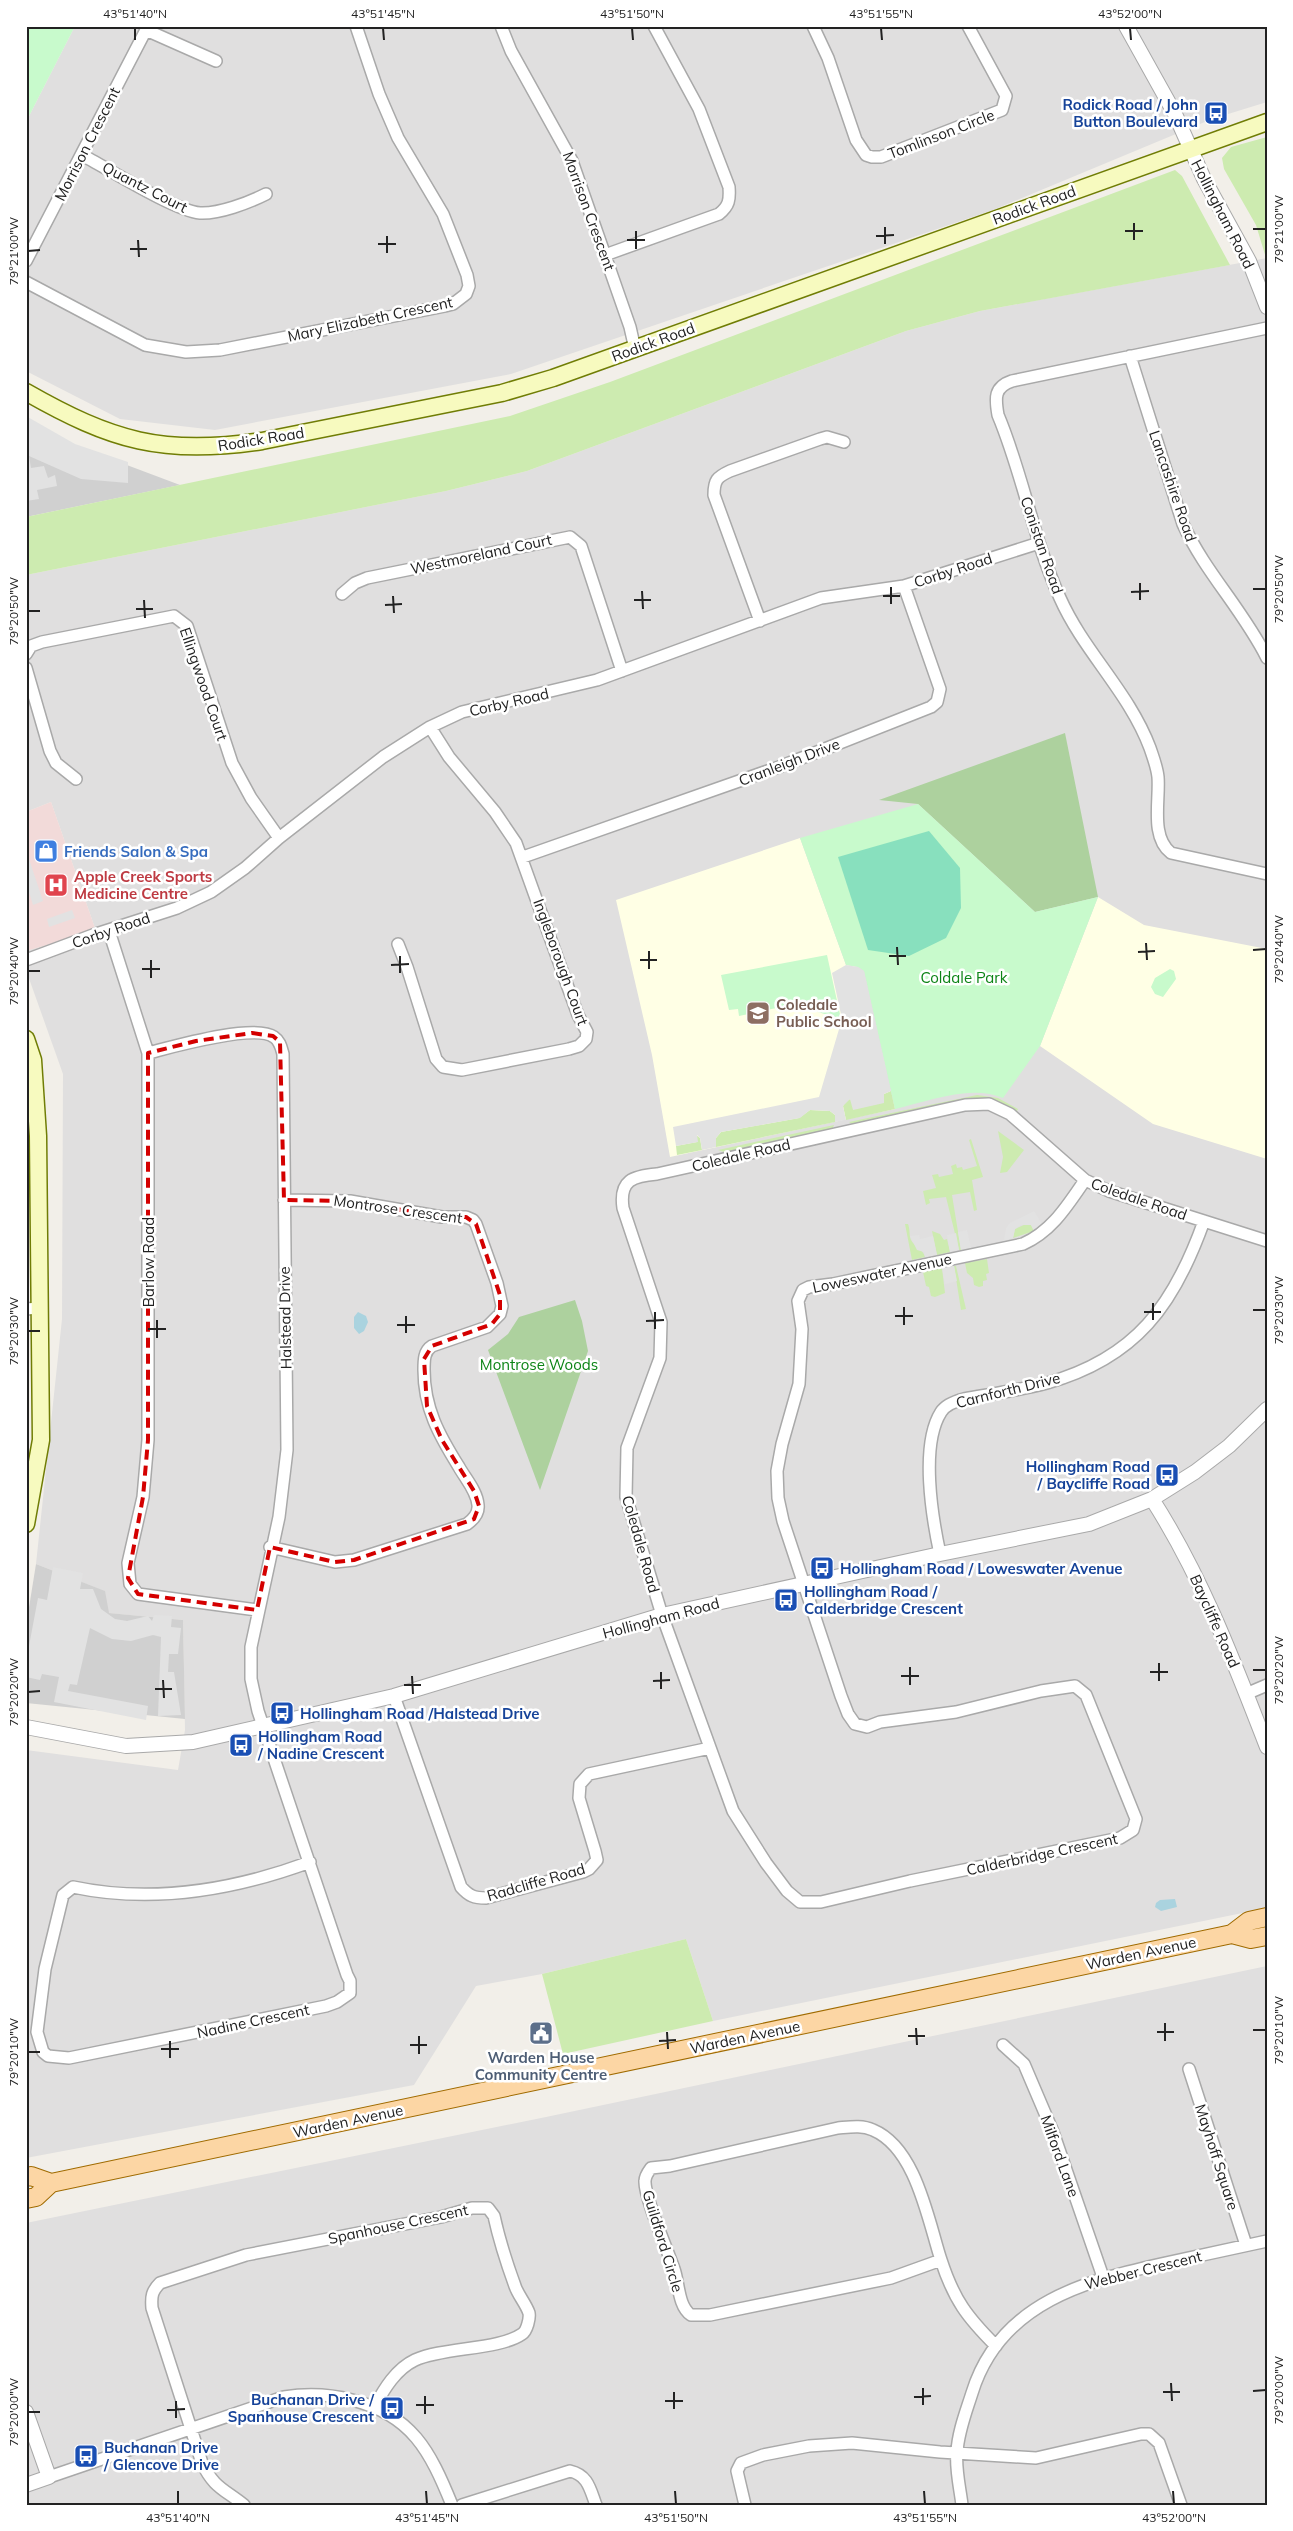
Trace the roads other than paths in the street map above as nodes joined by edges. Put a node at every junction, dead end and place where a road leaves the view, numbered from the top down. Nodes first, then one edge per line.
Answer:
1 (356, 26) edge
2 (501, 26) edge
3 (654, 26) edge
4 (813, 26) edge
5 (968, 26) edge
6 (1126, 26) edge
7 (147, 28) edge
8 (216, 60) dead end
9 (1267, 122) edge
10 (1190, 149) junction
11 (82, 155) junction
12 (266, 194) dead end
13 (605, 255) junction
14 (26, 261) edge
15 (26, 282) edge
16 (1267, 308) edge
17 (1267, 328) edge
18 (635, 349) junction
19 (1130, 356) junction
20 (26, 392) edge
21 (844, 442) dead end
22 (1039, 543) junction
23 (904, 586) junction
24 (342, 594) dead end
25 (760, 621) junction
26 (26, 654) edge
27 (1267, 658) edge
28 (26, 668) edge
29 (622, 670) junction
30 (430, 726) junction
31 (76, 779) dead end
32 (279, 838) junction
33 (523, 857) junction
34 (1267, 874) edge
35 (109, 930) junction
36 (398, 944) dead end
37 (26, 960) edge
38 (26, 1039) edge
39 (148, 1053) junction
40 (1085, 1180) junction
41 (284, 1200) junction
42 (1204, 1221) junction
43 (1267, 1241) edge
44 (32, 1309) edge
45 (1267, 1409) edge
46 (1152, 1499) junction
47 (26, 1524) edge
48 (270, 1547) junction
49 (940, 1554) junction
50 (804, 1584) junction
51 (257, 1610) junction
52 (662, 1615) junction
53 (1267, 1685) edge
54 (1246, 1694) junction
55 (394, 1696) junction
56 (26, 1727) edge
57 (264, 1727) junction
58 (1267, 1747) edge
59 (710, 1748) junction
60 (310, 1862) junction
61 (1267, 1917) edge
62 (1232, 1934) junction
63 (1267, 1936) edge
64 (1003, 2045) dead end
65 (1189, 2069) dead end
66 (26, 2177) edge
67 (52, 2183) junction
68 (26, 2199) edge
69 (1267, 2241) edge
70 (1246, 2245) junction
71 (941, 2260) junction
72 (1103, 2277) junction
73 (996, 2346) junction
74 (375, 2406) junction
75 (26, 2412) edge
76 (191, 2430) junction
77 (956, 2453) junction
78 (49, 2477) junction
79 (26, 2485) edge
80 (244, 2505) edge
81 (452, 2505) edge
82 (462, 2505) edge
83 (596, 2505) edge
84 (745, 2505) edge
85 (962, 2505) edge
86 (1181, 2505) edge

1 - 15 street, Mary Elizabeth Crescent
2 - 13 street, Morrison Crescent
3 - 13 street
4 - 5 street, Tomlinson Circle
6 - 10 street, Hollingham Road
7 - 8 street
7 - 11 street, Morrison Crescent
9 - 10 main road, Rodick Road
10 - 16 street, Hollingham Road
10 - 18 main road, Rodick Road
11 - 12 street, Quantz Court
11 - 14 street, Morrison Crescent
13 - 18 street, Morrison Crescent
17 - 19 street, Conistan Road
18 - 20 main road, Rodick Road
19 - 22 street, Conistan Road
19 - 27 street, Lancashire Road
21 - 25 street
22 - 23 street, Corby Road
22 - 34 street, Conistan Road
23 - 25 street, Corby Road
23 - 33 street, Cranleigh Drive
24 - 29 street, Westmoreland Court
25 - 29 street, Corby Road
26 - 32 street, Ellingwood Court
28 - 31 street
29 - 30 street, Corby Road
30 - 32 street, Corby Road
30 - 33 street, Ingleborough Court
32 - 35 street, Corby Road
33 - 36 street, Ingleborough Court
35 - 37 street, Corby Road
35 - 39 street, Barlow Road
38 - 44 main road
39 - 41 street, Halstead Drive
39 - 51 street, Barlow Road
40 - 42 street, Coledale Road
40 - 50 street, Loweswater Avenue
40 - 52 street, Coledale Road
41 - 48 street, Halstead Drive
41 - 48 street, Montrose Crescent
42 - 43 street, Coledale Road
42 - 49 street, Carnforth Drive
44 - 47 main road
45 - 46 street, Hollingham Road
46 - 49 street, Hollingham Road
46 - 54 street, Baycliffe Road
48 - 51 street, Halstead Drive
49 - 50 street, Hollingham Road
50 - 52 street, Hollingham Road
50 - 59 street, Calderbridge Crescent
51 - 57 street, Halstead Drive
52 - 55 street, Hollingham Road
52 - 59 street, Calderbridge Crescent
53 - 54 street
54 - 58 street, Baycliffe Road
55 - 57 street, Hollingham Road
55 - 59 street, Radcliffe Road
56 - 57 street, Hollingham Road
57 - 60 street, Nadine Crescent
60 - 60 street, Nadine Crescent
61 - 62 main road, Warden Avenue
62 - 63 main road, Warden Avenue
62 - 67 main road, Warden Avenue
64 - 72 street, Milford Lane
65 - 70 street, Mayhoff Square
66 - 67 main road, Warden Avenue
67 - 68 main road, Warden Avenue
69 - 70 street, Webber Crescent
70 - 72 street, Webber Crescent
71 - 71 street, Guildford Circle
71 - 73 street, Guildford Circle
72 - 73 street, Webber Crescent
73 - 77 street, Webber Crescent
74 - 76 street
74 - 76 street, Spanhouse Crescent
74 - 81 street
75 - 78 street
76 - 78 street
76 - 80 street
77 - 84 street
77 - 85 street, Webber Crescent
77 - 86 street
78 - 79 street
82 - 83 street

